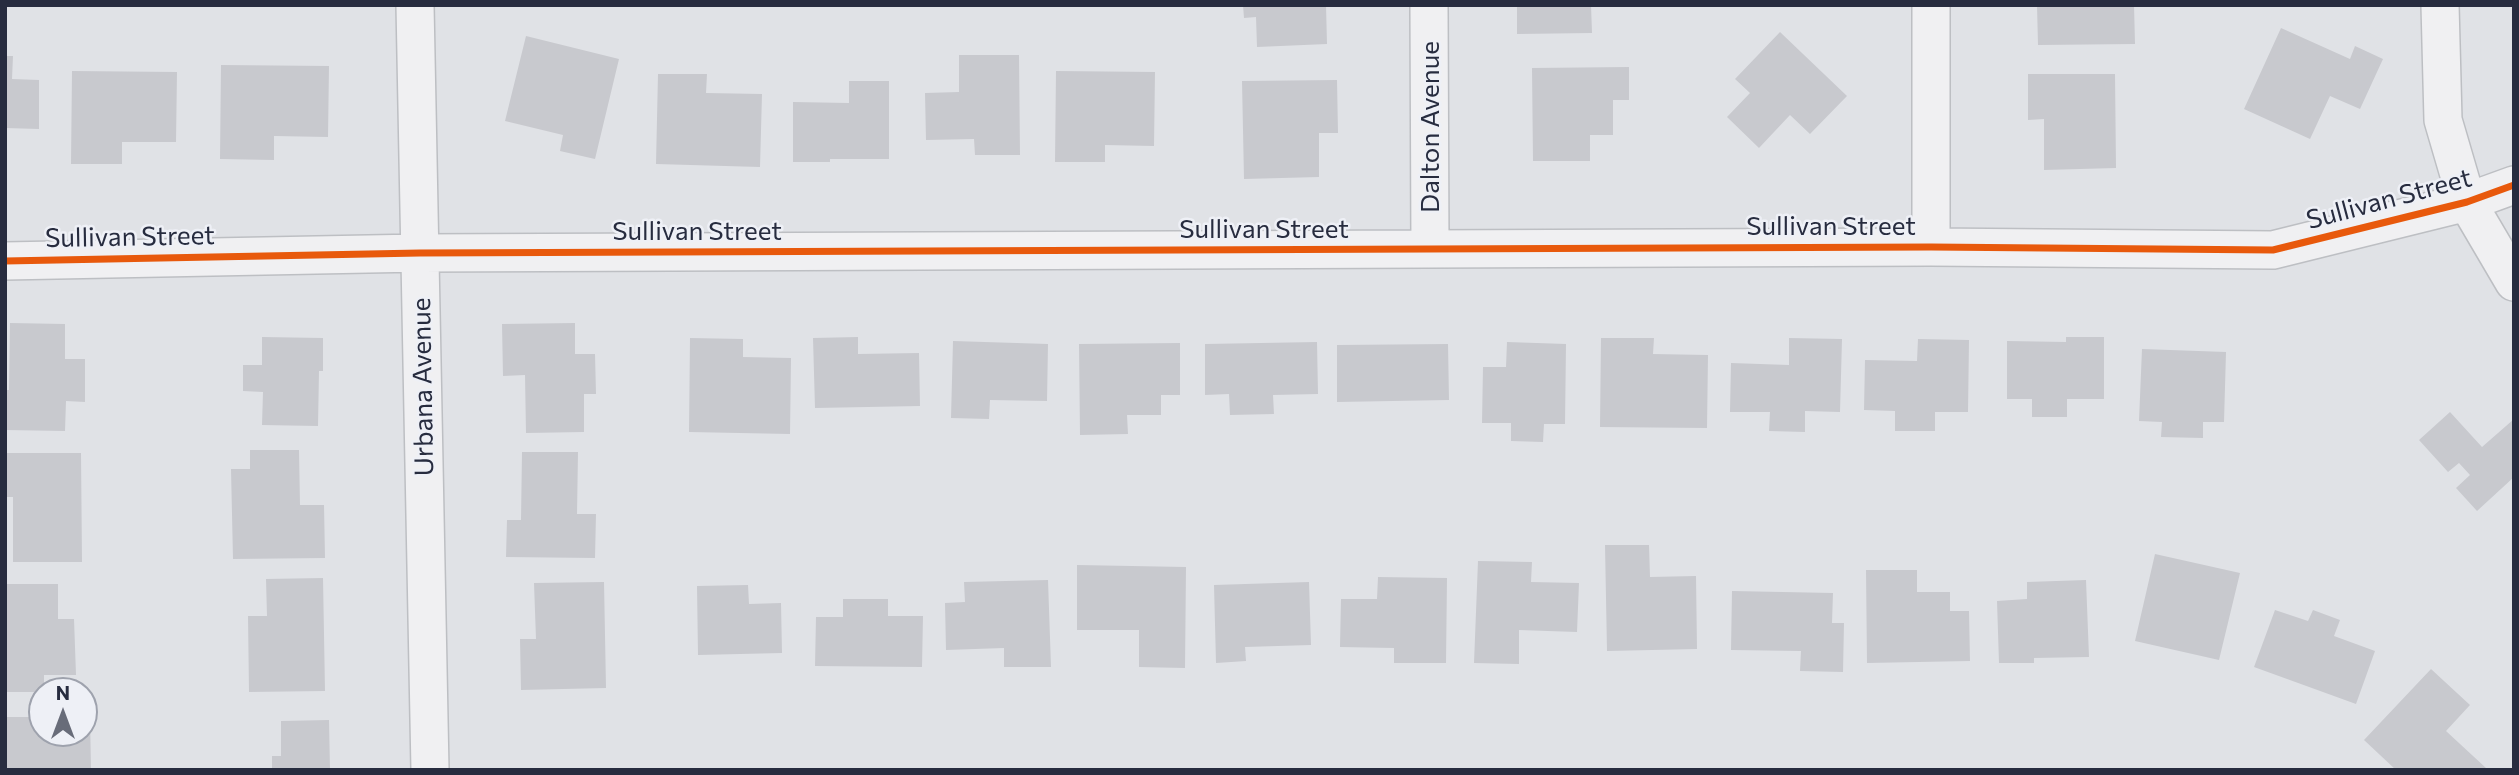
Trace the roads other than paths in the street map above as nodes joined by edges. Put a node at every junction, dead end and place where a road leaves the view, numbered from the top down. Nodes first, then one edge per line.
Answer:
1 (415, 5) edge
2 (1429, 5) edge
3 (1931, 5) edge
4 (2440, 5) edge
5 (2514, 185) edge
6 (2467, 202) junction
7 (1931, 247) junction
8 (1430, 249) junction
9 (420, 253) junction
10 (5, 261) edge
11 (2514, 282) edge
12 (430, 770) edge

1 - 9 street, Urbana Avenue
2 - 8 street, Dalton Avenue
3 - 7 street
4 - 6 street
5 - 6 street, Sullivan Street
6 - 7 street, Sullivan Street
6 - 11 street
7 - 8 street, Sullivan Street
8 - 9 street, Sullivan Street
9 - 10 street, Sullivan Street
9 - 12 street, Urbana Avenue

